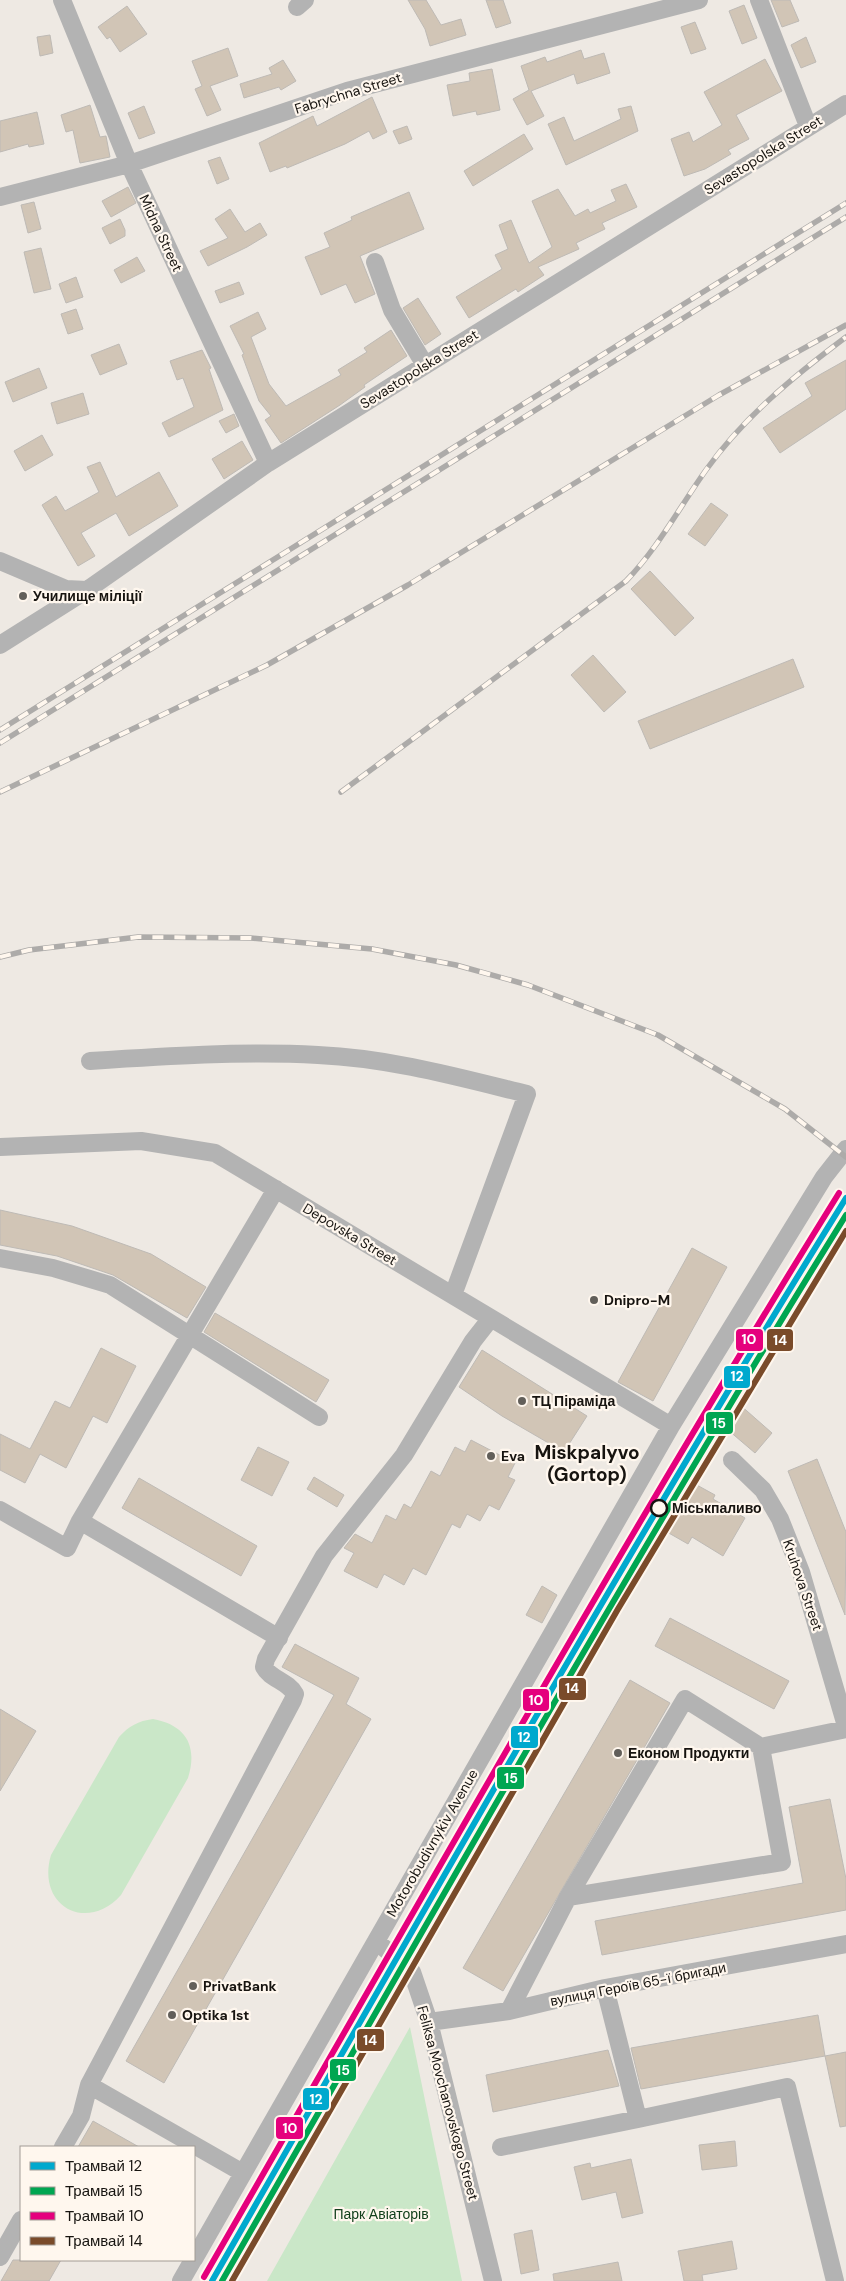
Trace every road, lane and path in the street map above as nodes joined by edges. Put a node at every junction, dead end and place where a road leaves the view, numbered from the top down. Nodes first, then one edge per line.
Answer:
1 (62, 0) edge
2 (699, 0) edge
3 (759, 0) edge
4 (846, 104) edge
5 (808, 126) junction
6 (130, 164) junction
7 (0, 197) edge
8 (375, 262) dead end
9 (425, 365) junction
10 (268, 463) junction
11 (0, 560) edge
12 (87, 590) junction
13 (0, 645) edge
14 (90, 1061) dead end
15 (0, 1147) edge
16 (846, 1149) edge
17 (276, 1189) junction
18 (0, 1258) edge
19 (453, 1295) junction
20 (491, 1318) junction
21 (190, 1336) junction
22 (319, 1417) dead end
23 (671, 1426) junction
24 (732, 1460) dead end
25 (0, 1510) edge
26 (80, 1521) junction
27 (279, 1638) junction
28 (846, 1728) edge
29 (761, 1747) junction
30 (568, 1897) junction
31 (376, 1941) junction
32 (846, 1944) edge
33 (605, 1988) junction
34 (509, 2011) junction
35 (429, 2022) junction
36 (89, 2085) junction
37 (638, 2119) junction
38 (64, 2146) edge
39 (501, 2147) dead end
40 (243, 2173) junction
41 (20, 2222) edge
42 (0, 2257) edge
43 (195, 2258) edge
44 (193, 2261) edge
45 (838, 2277) edge
46 (181, 2281) edge
47 (493, 2281) edge

1 - 6 street, Midna Street
2 - 6 street, Fabrychna Street
3 - 5 street
4 - 5 street, Sevastopolska Street
5 - 9 street, Sevastopolska Street
6 - 7 street, Fabrychna Street
6 - 10 street, Midna Street
8 - 9 street
9 - 10 street, Sevastopolska Street
10 - 12 street, Sevastopolska Street
11 - 12 street
12 - 13 street, Sevastopolska Street
14 - 19 street
15 - 17 street, Depovska Street
16 - 23 street, Motorobudivnykiv Avenue
17 - 19 street, Depovska Street
17 - 21 street
18 - 21 street
19 - 20 street, Depovska Street
20 - 23 street, Depovska Street
20 - 27 street
21 - 22 street
21 - 26 street
23 - 31 street, Motorobudivnykiv Avenue
24 - 28 street, Kruhova Street
25 - 26 street
26 - 27 street
27 - 36 street
28 - 29 street
29 - 30 street
29 - 30 street
30 - 34 street
31 - 35 street, Feliksa Movchanovskogo Street
31 - 40 street, Motorobudivnykiv Avenue
32 - 33 street, вулиця Героїв 65-ї бригади
33 - 34 street, вулиця Героїв 65-ї бригади
33 - 37 street
34 - 35 street, вулиця Героїв 65-ї бригади
35 - 47 street, Feliksa Movchanovskogo Street
36 - 38 street
36 - 40 street
37 - 39 street
37 - 45 street
40 - 43 street, Motorobudivnykiv Avenue
41 - 42 street
44 - 46 street, Motorobudivnykiv Avenue

